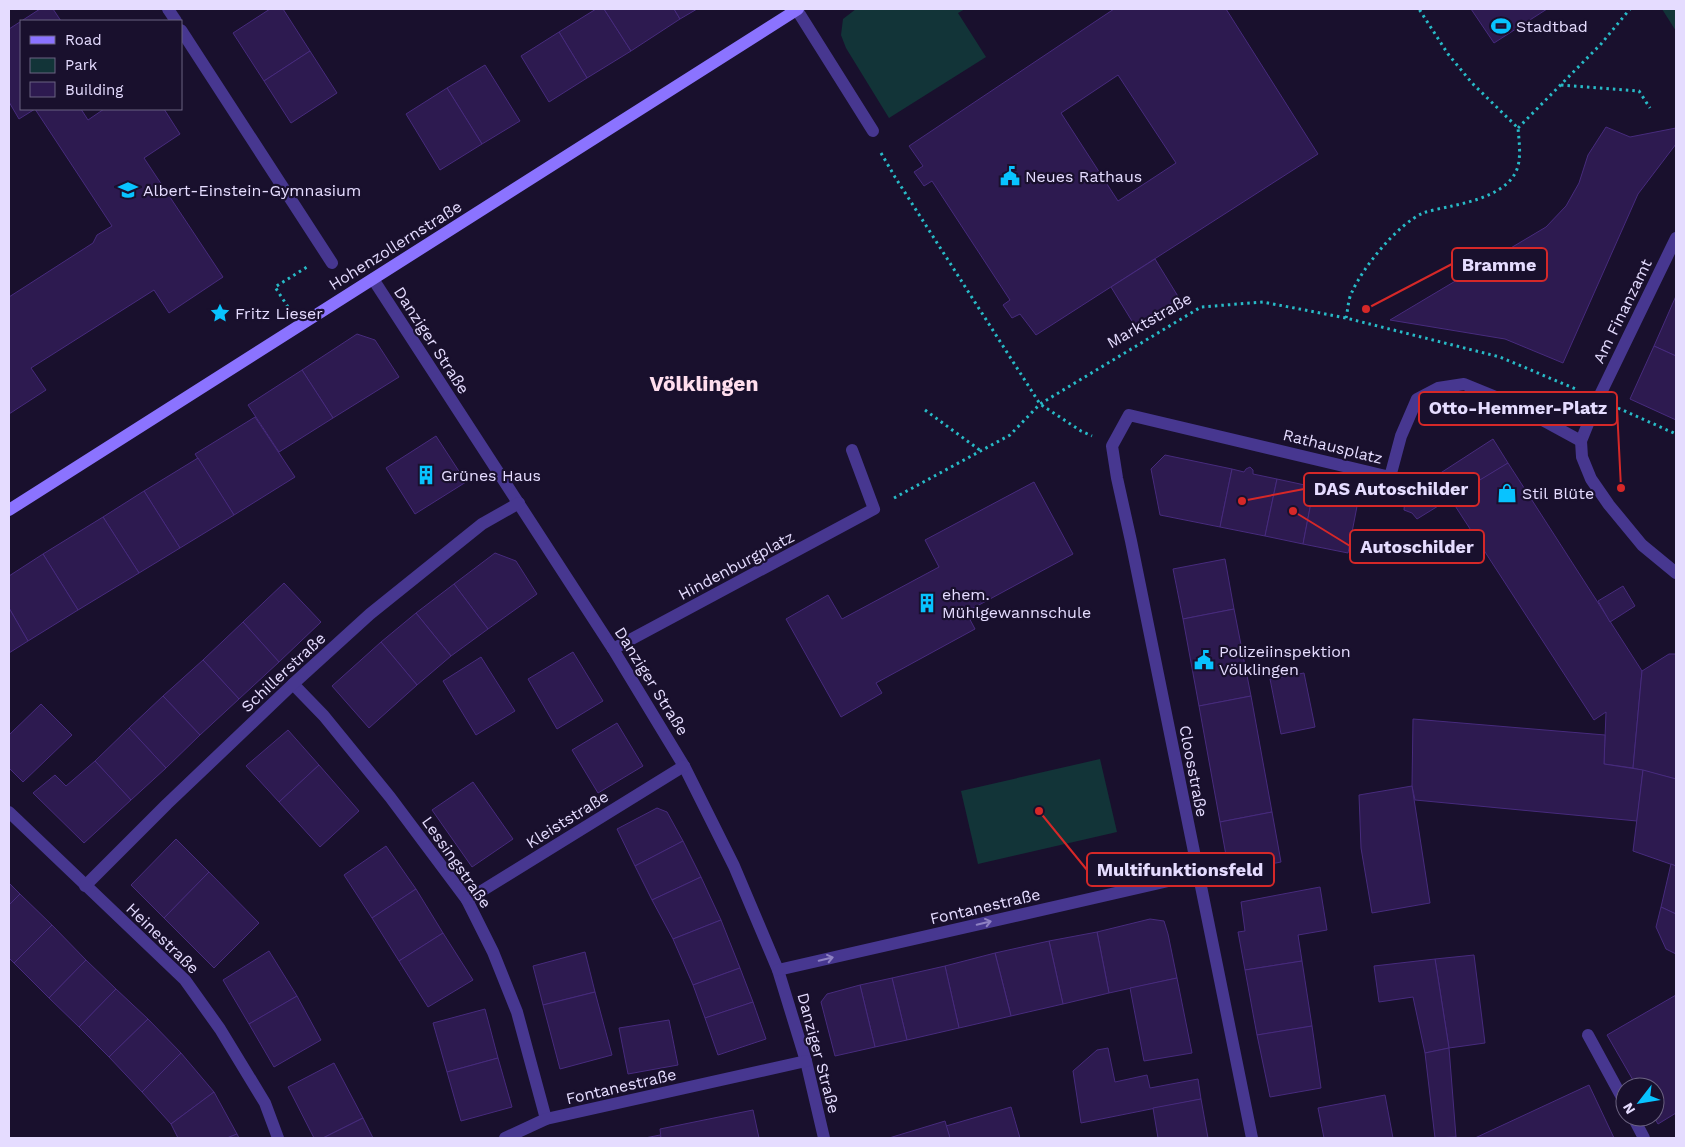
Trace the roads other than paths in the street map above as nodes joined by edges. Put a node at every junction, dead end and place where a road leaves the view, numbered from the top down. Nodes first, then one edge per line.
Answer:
1 (168, 9) edge
2 (798, 9) edge
3 (175, 20) edge
4 (182, 32) edge
5 (873, 131) road end
6 (1676, 238) edge
7 (330, 259) road end
8 (373, 279) junction
9 (1581, 441) junction
10 (1112, 446) joint
11 (852, 450) dead end
12 (519, 503) junction
13 (9, 510) edge
14 (1676, 572) edge
15 (613, 649) junction
16 (293, 684) junction
17 (684, 766) junction
18 (9, 812) edge
19 (1199, 874) junction
20 (85, 886) junction
21 (467, 900) junction
22 (778, 970) junction
23 (1588, 1035) dead end
24 (806, 1061) junction
25 (1615, 1085) edge
26 (546, 1119) junction
27 (278, 1138) edge
28 (505, 1138) edge
29 (824, 1138) edge
30 (1252, 1138) edge

1 - 3 street
2 - 5 street
2 - 8 main road, Hohenzollernstraße
4 - 7 street
6 - 9 street, Am Finanzamt
8 - 12 street, Danziger Straße
8 - 13 main road, Hohenzollernstraße
9 - 10 street, Rathausplatz
9 - 14 street
10 - 19 street, Cloosstraße
11 - 15 street, Hindenburgplatz
12 - 15 street, Danziger Straße
12 - 16 street, Schillerstraße
15 - 17 street, Danziger Straße
16 - 20 street, Schillerstraße
16 - 21 street, Lessingstraße
17 - 21 street, Kleiststraße
17 - 22 street, Danziger Straße
18 - 20 street, Heinestraße
22 -> 19 street, Fontanestraße
19 - 30 street, Cloosstraße
20 - 27 street, Heinestraße
21 - 26 street, Lessingstraße
22 - 24 street, Danziger Straße
23 - 25 street
24 - 26 street, Fontanestraße
24 - 29 street, Danziger Straße
26 - 28 street, Fontanestraße

